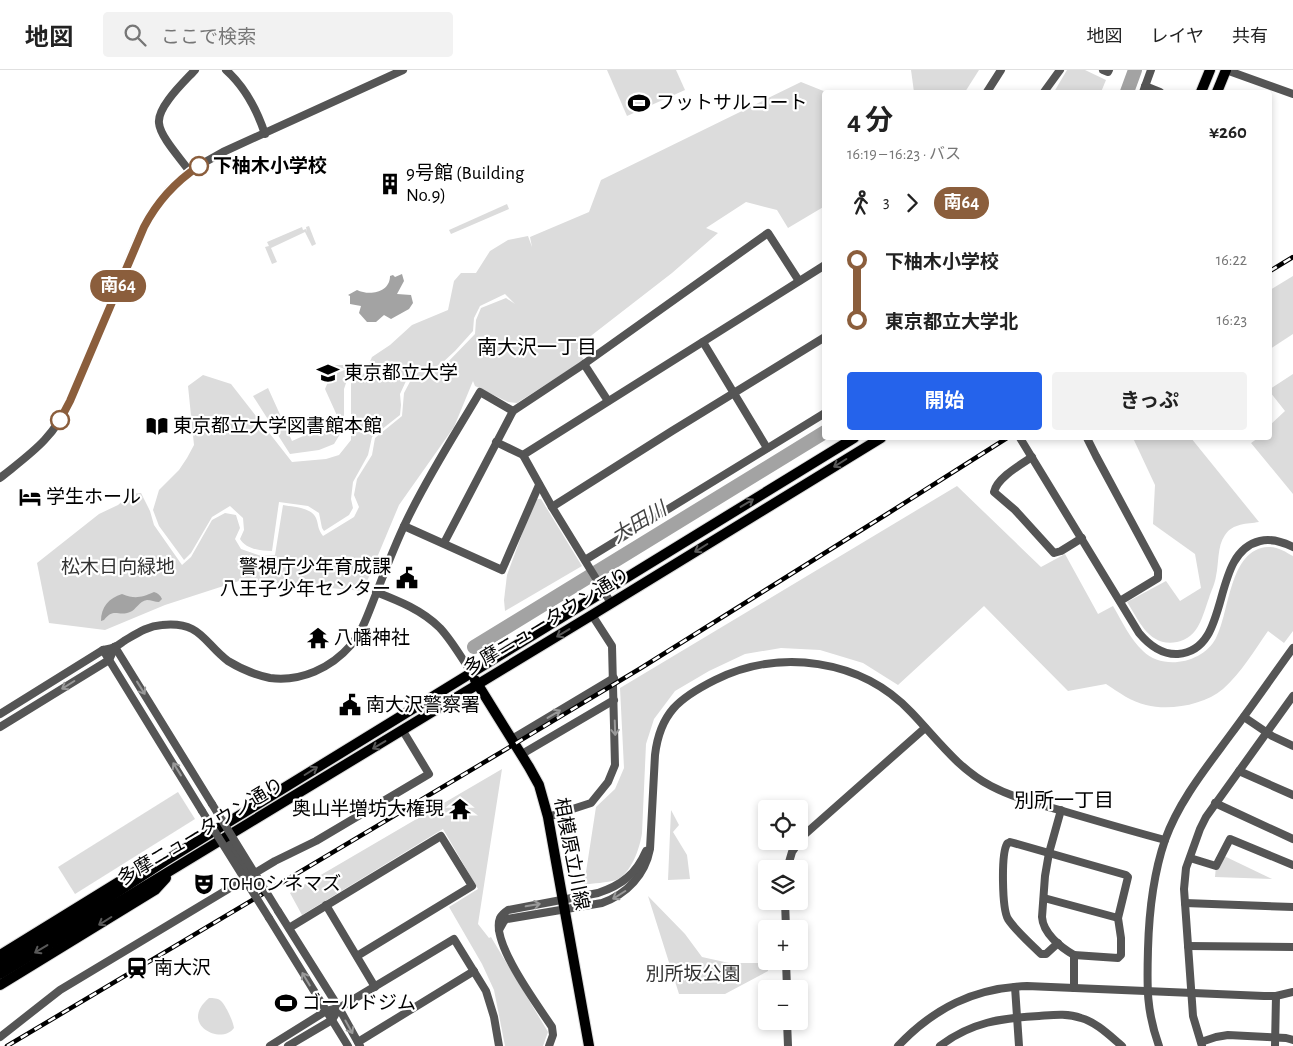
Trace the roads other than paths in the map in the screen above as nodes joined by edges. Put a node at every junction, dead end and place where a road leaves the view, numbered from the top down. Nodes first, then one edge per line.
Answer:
1 (194, 70) edge
2 (226, 70) edge
3 (403, 70) edge
4 (1002, 70) edge
5 (1060, 70) edge
6 (1103, 70) edge
7 (1109, 70) edge
8 (1151, 70) edge
9 (1210, 70) edge
10 (1226, 70) edge
11 (988, 90) edge
12 (1045, 90) edge
13 (1144, 90) edge
14 (1202, 90) edge
15 (1218, 90) edge
16 (1293, 94) edge
17 (265, 134) junction
18 (190, 172) junction
19 (822, 268) edge
20 (799, 281) junction
21 (822, 338) edge
22 (702, 342) junction
23 (584, 364) junction
24 (734, 393) junction
25 (608, 401) junction
26 (513, 410) junction
27 (822, 415) edge
28 (851, 440) edge
29 (878, 440) edge
30 (1022, 440) edge
31 (1088, 440) edge
32 (496, 442) junction
33 (767, 448) junction
34 (523, 455) junction
35 (1032, 457) junction
36 (0, 478) edge
37 (539, 485) junction
38 (552, 507) junction
39 (404, 526) junction
40 (1082, 538) junction
41 (444, 544) junction
42 (1293, 547) edge
43 (587, 563) junction
44 (604, 591) junction
45 (376, 592) junction
46 (1120, 602) junction
47 (611, 603) junction
48 (592, 615) junction
49 (115, 647) junction
50 (1293, 648) edge
51 (103, 650) junction
52 (109, 660) junction
53 (471, 672) junction
54 (614, 678) junction
55 (478, 684) junction
56 (1293, 696) edge
57 (614, 700) junction
58 (0, 714) edge
59 (1244, 717) junction
60 (0, 727) edge
61 (925, 728) junction
62 (403, 730) junction
63 (1267, 732) junction
64 (512, 739) junction
65 (1293, 746) edge
66 (522, 754) junction
67 (1239, 770) junction
68 (1293, 795) edge
69 (1215, 803) junction
70 (1061, 810) junction
71 (548, 817) junction
72 (227, 838) junction
73 (1293, 839) edge
74 (1165, 840) junction
75 (1049, 852) junction
76 (1190, 858) junction
77 (790, 860) edge
78 (165, 861) junction
79 (1293, 865) edge
80 (171, 872) junction
81 (250, 876) junction
82 (1044, 898) junction
83 (1185, 903) junction
84 (326, 905) junction
85 (564, 905) junction
86 (1293, 907) edge
87 (1118, 918) junction
88 (289, 928) junction
89 (1058, 943) junction
90 (1188, 946) junction
91 (1293, 947) edge
92 (0, 955) edge
93 (1074, 955) junction
94 (356, 956) junction
95 (0, 964) edge
96 (474, 971) junction
97 (0, 974) edge
98 (0, 985) edge
99 (374, 987) junction
100 (1015, 987) junction
101 (1074, 988) junction
102 (1147, 991) junction
103 (1293, 992) edge
104 (1190, 993) junction
105 (1276, 996) junction
106 (339, 1008) junction
107 (326, 1011) junction
108 (1017, 1018) junction
109 (332, 1020) junction
110 (787, 1030) edge
111 (0, 1037) edge
112 (1275, 1037) junction
113 (1293, 1040) edge
114 (359, 1044) edge
115 (1202, 1044) edge
116 (270, 1046) edge
117 (288, 1046) edge
118 (348, 1046) edge
119 (499, 1046) edge
120 (549, 1046) edge
121 (589, 1046) edge
122 (788, 1046) edge
123 (898, 1046) edge
124 (940, 1046) edge
125 (1019, 1046) edge
126 (1122, 1046) edge
127 (1159, 1046) edge
128 (1275, 1046) edge

1 - 18 street
2 - 17 street
3 - 17 street
4 - 11 street
5 - 12 street
6 - 7 street
8 - 13 street
9 - 14 main road
10 - 15 main road
10 - 16 street
17 - 18 street
18 - 36 street
19 - 20 street
20 - 22 street
20 - 23 street
21 - 24 street
22 - 24 street
22 - 25 street
23 - 25 street
23 - 26 street
24 - 33 street
24 - 38 street
25 - 34 street
26 - 32 street
26 - 39 street
27 - 33 street
44 -> 28 main road, 多摩ニュータウン通り
29 -> 47 main road, 多摩ニュータウン通り
30 - 35 street
31 - 46 street
32 - 34 street
32 - 41 street
33 - 43 street
34 - 37 street
35 - 40 street
35 - 40 street
37 - 38 street
37 - 41 street
38 - 43 street
39 - 41 street
39 - 45 street
40 - 46 street
42 - 46 street
43 - 44 street
44 - 47 street
44 - 53 main road, 多摩ニュータウン通り
45 - 49 street
45 - 53 street
47 - 48 main road, 多摩ニュータウン通り
48 - 54 street
48 -> 55 main road, 多摩ニュータウン通り
49 - 51 street
49 - 52 street
49 -> 88 street, bridge
50 - 59 street
51 - 52 street
51 - 58 street
52 -> 60 street
107 -> 52 street, bridge
53 - 55 main road, 相模原立川線
78 -> 53 main road, 多摩ニュータウン通り
54 - 57 street
64 -> 54 street
55 - 62 main road, 多摩ニュータウン通り
55 - 64 main road, 相模原立川線
56 - 63 street
57 - 66 street
57 -> 71 street
59 - 63 street
59 - 74 street
61 - 70 street
61 - 77 street
61 - 85 street
62 -> 72 main road, 多摩ニュータウン通り
62 - 81 street
63 - 65 street
63 - 67 street
64 - 66 main road, 相模原立川線
66 - 71 main road, 相模原立川線
67 - 68 street
67 - 69 street
69 - 73 street
69 - 76 street
70 - 74 street
70 - 75 street
71 - 85 main road, 相模原立川線
72 - 80 main road, 多摩ニュータウン通り
72 - 81 street
74 - 102 street
75 - 82 street
75 - 87 street
75 - 89 street
76 - 79 street
76 - 83 street
78 - 92 main road
78 - 95 main road, 多摩ニュータウン通り
80 -> 97 main road, 多摩ニュータウン通り
80 -> 98 main road
81 - 111 street
82 - 87 street
82 - 89 street
83 - 86 street
83 - 90 street
84 - 88 street
84 - 94 street
84 - 94 street
85 - 120 street
85 - 121 main road, 相模原立川線
87 - 93 street
88 - 106 street
89 - 93 street
90 - 91 street
90 - 104 street
93 - 101 street
94 - 99 street
96 - 99 street
96 - 114 street
96 - 119 street
99 - 106 street
100 - 101 street
100 - 108 street
100 - 123 street
101 - 102 street
102 - 104 street
102 - 127 street
103 - 105 street
104 - 105 street
104 - 115 street
105 - 112 street
106 - 107 street
106 - 109 street
106 -> 114 street
107 - 109 street
107 - 116 street
108 - 124 street
108 - 125 street
108 - 126 street
109 - 117 street
109 - 118 street
110 - 122 street
112 - 113 street
112 - 115 street
112 - 128 street

